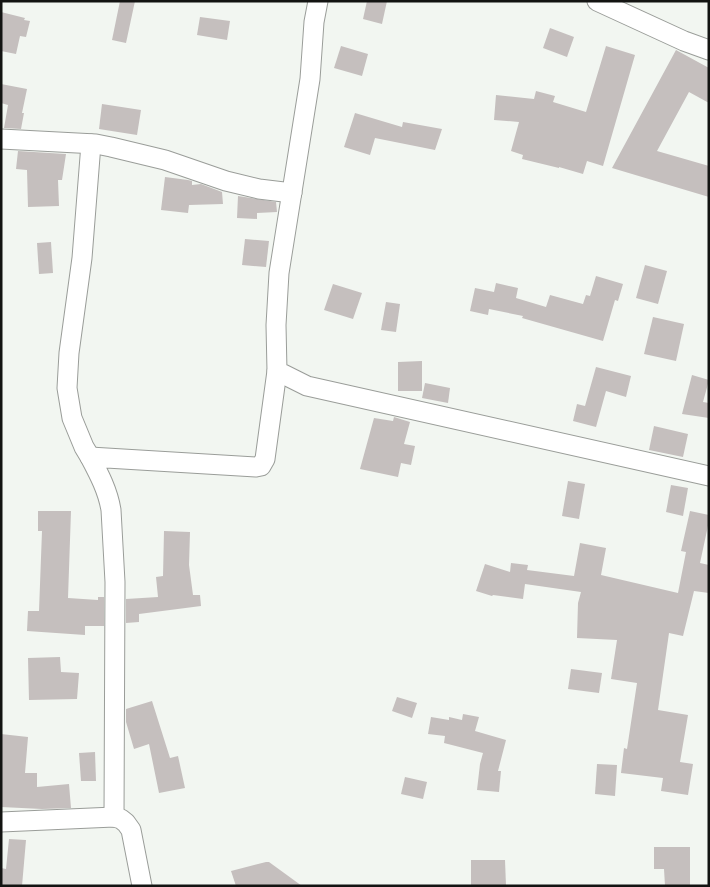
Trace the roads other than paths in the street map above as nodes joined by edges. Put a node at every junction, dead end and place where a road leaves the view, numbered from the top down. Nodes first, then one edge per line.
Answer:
1 (318, 1) edge
2 (597, 1) edge
3 (709, 50) edge
4 (1, 139) edge
5 (91, 144) junction
6 (292, 193) junction
7 (277, 371) junction
8 (90, 457) junction
9 (709, 476) edge
10 (114, 817) junction
11 (1, 822) edge
12 (142, 886) edge

1 - 6 street
2 - 3 street
4 - 5 street
5 - 6 street
5 - 8 street
6 - 7 street
7 - 8 street
7 - 9 street
8 - 10 street
10 - 11 street
10 - 12 street

